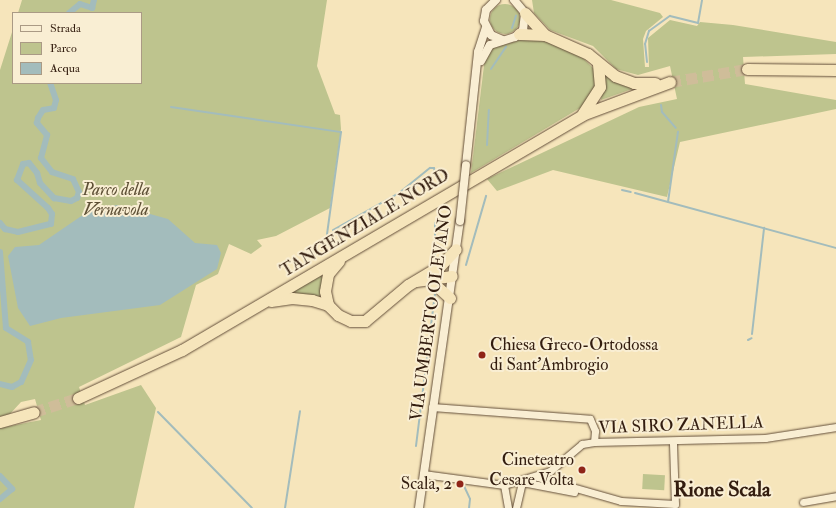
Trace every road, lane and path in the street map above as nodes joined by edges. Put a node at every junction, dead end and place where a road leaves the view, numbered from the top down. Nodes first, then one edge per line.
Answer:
1 (514, 0) edge
2 (493, 1) edge
3 (525, 13) junction
4 (486, 27) junction
5 (519, 34) junction
6 (546, 35) junction
7 (502, 40) junction
8 (598, 64) junction
9 (747, 69) tunnel mouth
10 (836, 70) edge
11 (477, 75) junction
12 (582, 115) junction
13 (456, 249) junction
14 (344, 255) junction
15 (430, 276) junction
16 (452, 276) junction
17 (450, 298) junction
18 (264, 302) junction
19 (328, 306) junction
20 (78, 398) tunnel mouth
21 (432, 407) junction
22 (34, 412) tunnel mouth
23 (0, 422) edge
24 (836, 427) edge
25 (594, 442) junction
26 (673, 443) junction
27 (423, 474) junction
28 (537, 477) junction
29 (522, 482) junction
30 (504, 485) junction
31 (590, 493) junction
32 (836, 496) edge
33 (803, 502) dead end
34 (419, 508) edge
35 (508, 508) edge
36 (516, 508) edge

1 - 3 street
2 - 4 street, VIA UMBERTO OLEVANO
3 - 5 street
3 - 6 highway
4 - 7 street
4 - 11 street, VIA UMBERTO OLEVANO
5 - 6 highway
5 - 7 street, VIA UMBERTO OLEVANO
6 - 8 highway
7 - 11 street, VIA UMBERTO OLEVANO
8 - 12 highway
8 - 12 highway, TANGENZIALE NORD
9 - 10 highway
11 - 13 street, VIA UMBERTO OLEVANO, bridge
12 - 14 highway, TANGENZIALE NORD
13 - 15 highway
13 - 16 street, VIA UMBERTO OLEVANO
14 - 18 highway, TANGENZIALE NORD
14 - 19 highway
15 - 16 highway
15 - 17 highway
15 - 19 highway
16 - 17 street, VIA UMBERTO OLEVANO
17 - 21 street, VIA UMBERTO OLEVANO
18 - 19 highway
18 - 20 highway, TANGENZIALE NORD
21 - 25 street
21 - 27 street, VIA UMBERTO OLEVANO
22 - 23 highway
24 - 26 street, VIA SIRO ZANELLA
25 - 26 street, VIA SIRO ZANELLA
25 - 28 street, VIA SIRO ZANELLA
26 - 31 street
27 - 30 street, VIA SIRO ZANELLA
27 - 34 street, VIA UMBERTO OLEVANO
28 - 29 street, VIA SIRO ZANELLA
28 - 31 street
29 - 30 street, VIA SIRO ZANELLA
29 - 31 street
29 - 36 street
30 - 35 street
32 - 33 street

